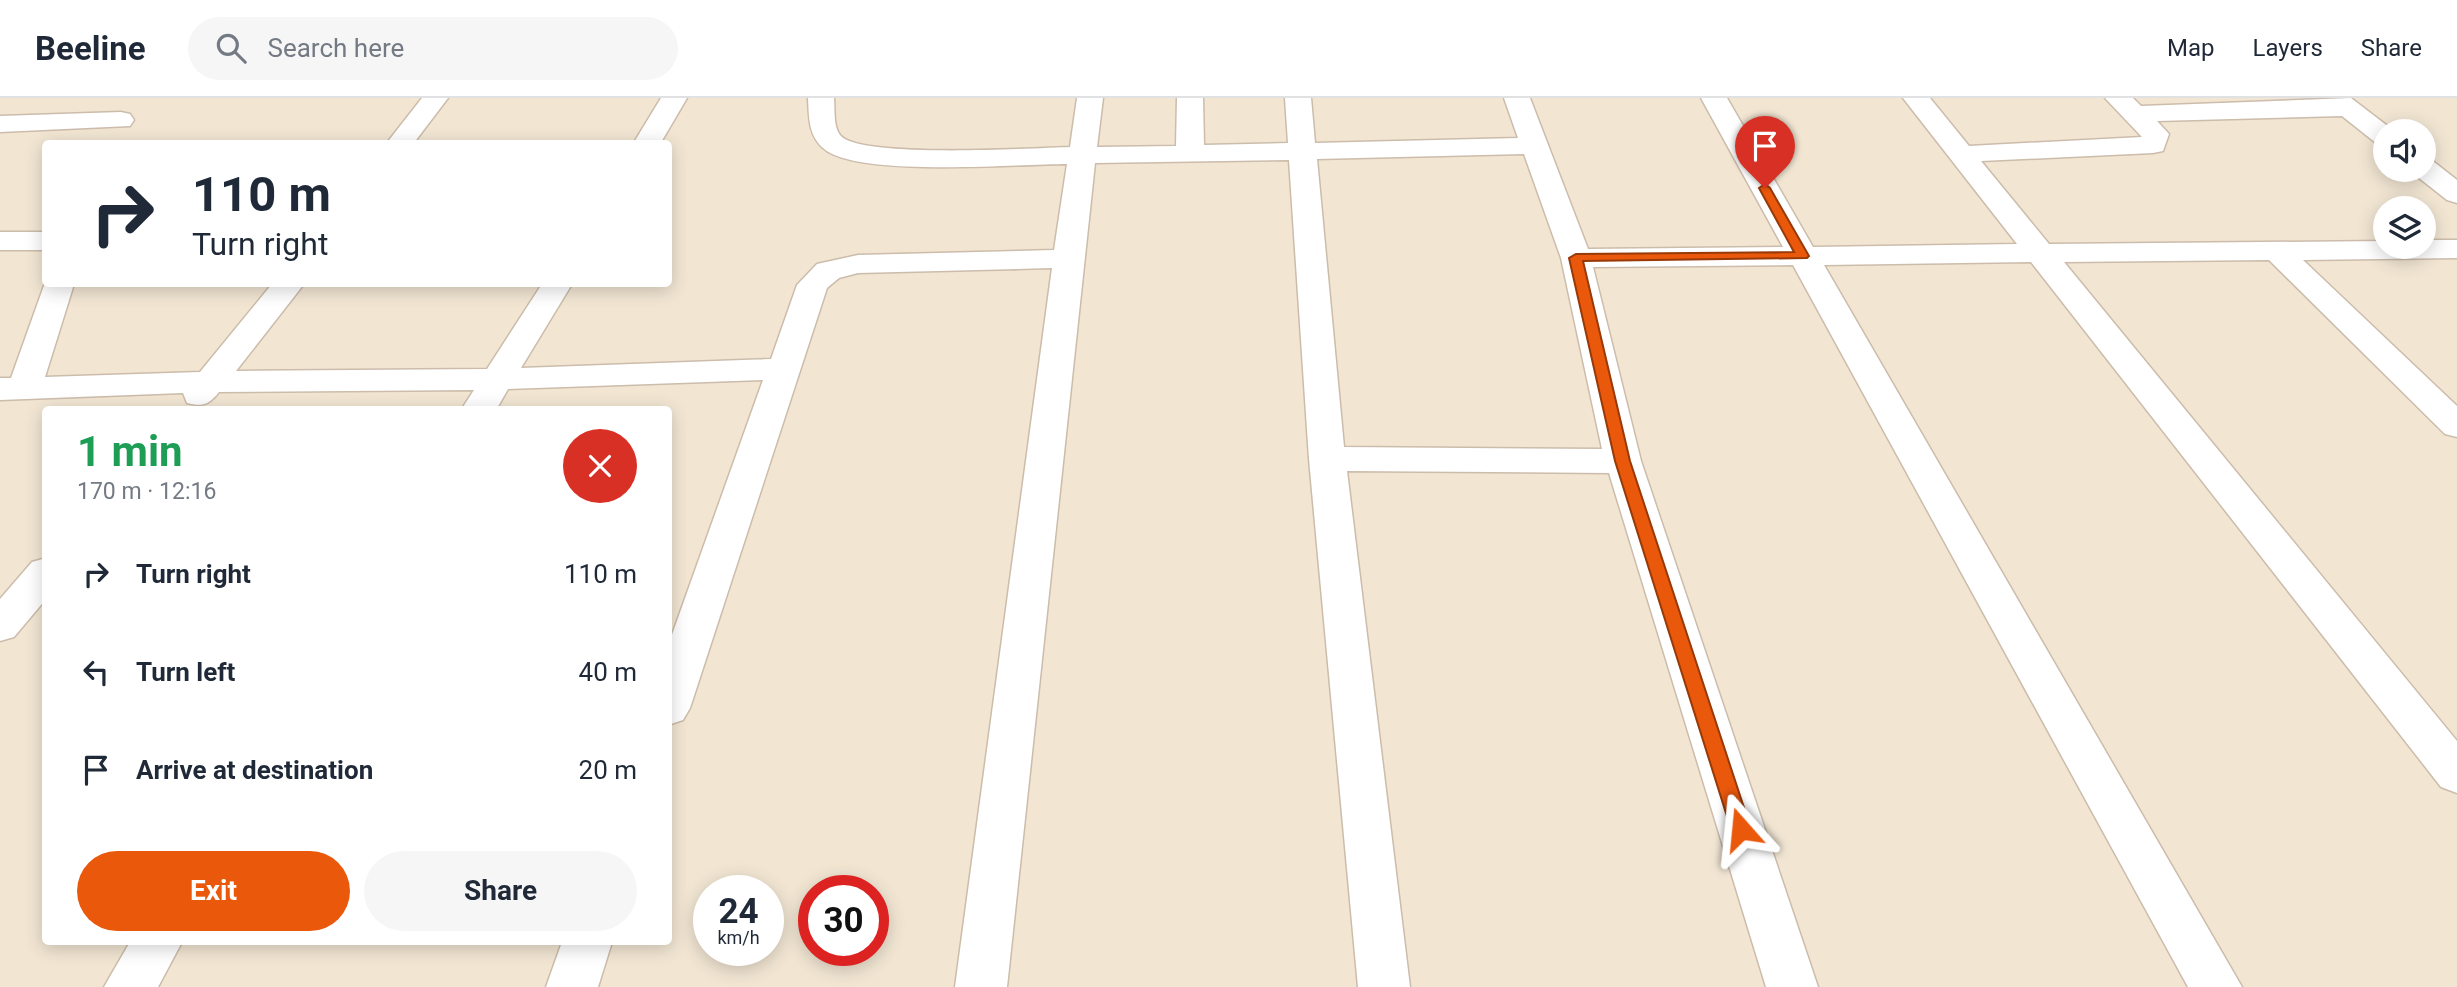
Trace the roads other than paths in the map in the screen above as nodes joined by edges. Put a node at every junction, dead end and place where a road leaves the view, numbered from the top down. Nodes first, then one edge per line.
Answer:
1 (435, 98) edge
2 (674, 98) edge
3 (821, 98) edge
4 (1090, 98) edge
5 (1190, 98) edge
6 (1298, 98) edge
7 (1517, 98) edge
8 (1714, 98) edge
9 (1916, 98) edge
10 (2342, 103) edge
11 (2126, 106) edge
12 (121, 121) edge
13 (0, 124) edge
14 (2373, 128) edge
15 (402, 140) edge
16 (648, 140) edge
17 (1532, 146) junction
18 (1301, 152) junction
19 (1190, 154) junction
20 (1963, 154) junction
21 (1082, 156) junction
22 (2436, 177) edge
23 (2457, 194) edge
24 (0, 241) edge
25 (42, 241) edge
26 (2457, 249) edge
27 (2037, 252) junction
28 (2278, 252) junction
29 (1802, 256) junction
30 (1576, 258) junction
31 (1068, 259) junction
32 (57, 287) edge
33 (286, 287) edge
34 (555, 287) edge
35 (786, 369) junction
36 (496, 379) junction
37 (210, 382) junction
38 (12, 389) edge
39 (189, 406) edge
40 (480, 406) edge
41 (2457, 426) edge
42 (1327, 459) junction
43 (1623, 461) junction
44 (42, 574) edge
45 (42, 576) edge
46 (0, 577) edge
47 (0, 626) edge
48 (672, 697) edge
49 (2457, 774) edge
50 (155, 945) edge
51 (586, 945) edge
52 (130, 987) edge
53 (572, 987) edge
54 (981, 987) edge
55 (1384, 987) edge
56 (1792, 987) edge
57 (2216, 987) edge

1 - 15 street
2 - 16 street
3 - 21 street
4 - 21 street
5 - 19 street
6 - 18 street
7 - 17 street
8 - 29 street
9 - 20 street
10 - 11 street
10 - 14 street
11 - 20 street
12 - 13 street
17 - 18 street
17 - 30 street
18 - 19 street
18 - 42 street
19 - 21 street
20 - 27 street
21 - 31 street
22 - 23 street
24 - 25 street
26 - 28 street
27 - 28 street
27 - 29 street
27 - 49 street
28 - 41 street
29 - 30 street
29 - 57 street
30 - 43 street
31 - 35 street
31 - 54 street
32 - 38 street
33 - 37 street
34 - 36 street
35 - 36 street
35 - 48 street
36 - 37 street
36 - 40 street
37 - 38 street
37 - 39 street
42 - 43 street
42 - 55 street
43 - 56 street
44 - 46 street
45 - 47 street
50 - 52 street
51 - 53 street

